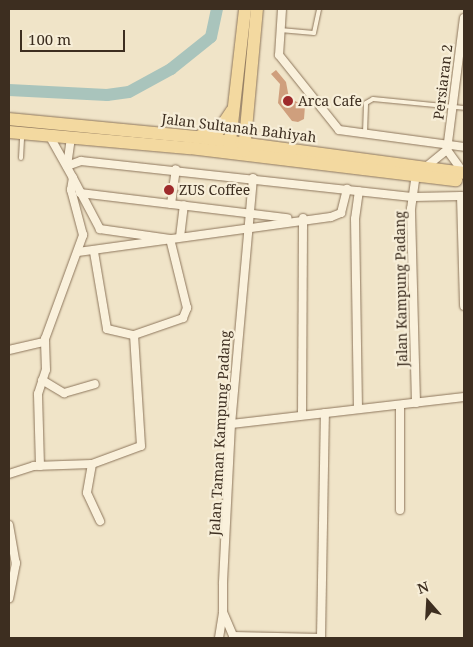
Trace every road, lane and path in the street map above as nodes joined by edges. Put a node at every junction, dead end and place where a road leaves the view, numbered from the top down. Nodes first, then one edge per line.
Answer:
1 (245, 9) edge
2 (257, 9) edge
3 (282, 9) edge
4 (319, 9) edge
5 (464, 18) edge
6 (280, 30) junction
7 (460, 70) edge
8 (241, 105) junction
9 (452, 106) junction
10 (464, 108) edge
11 (9, 119) edge
12 (9, 132) edge
13 (22, 133) junction
14 (49, 134) junction
15 (365, 135) junction
16 (71, 136) junction
17 (195, 137) junction
18 (265, 146) junction
19 (229, 147) junction
20 (447, 147) junction
21 (464, 147) edge
22 (244, 149) junction
23 (21, 158) dead end
24 (67, 166) junction
25 (176, 169) junction
26 (419, 171) junction
27 (464, 173) edge
28 (73, 178) junction
29 (252, 178) junction
30 (464, 181) edge
31 (347, 189) junction
32 (359, 191) junction
33 (80, 192) junction
34 (462, 195) edge
35 (414, 197) junction
36 (171, 204) junction
37 (184, 205) junction
38 (250, 214) junction
39 (300, 219) junction
40 (246, 228) junction
41 (180, 237) junction
42 (170, 239) junction
43 (78, 252) junction
44 (94, 252) junction
45 (464, 306) edge
46 (134, 335) junction
47 (45, 342) junction
48 (9, 350) edge
49 (42, 380) junction
50 (95, 384) dead end
51 (464, 397) edge
52 (416, 403) junction
53 (400, 405) junction
54 (358, 409) junction
55 (325, 413) junction
56 (302, 415) junction
57 (231, 424) junction
58 (92, 464) junction
59 (40, 466) junction
60 (9, 474) edge
61 (400, 510) dead end
62 (100, 521) dead end
63 (9, 525) edge
64 (9, 598) edge
65 (223, 612) junction
66 (219, 638) edge

1 - 8 main road
2 - 8 main road
3 - 6 street
4 - 6 lane
5 - 7 street, Persiaran 2
6 - 15 street
7 - 9 street, Persiaran 2
8 - 17 main road
8 - 18 main road
8 - 19 main road
8 - 22 main road
9 - 10 lane
9 - 15 lane
9 - 20 street, Persiaran 2
11 - 17 main road, Jalan Sultanah Bahiyah
12 - 13 main road, Jalan Sultanah Bahiyah
13 - 14 main road, Jalan Sultanah Bahiyah
13 - 23 lane
14 - 16 main road, Jalan Sultanah Bahiyah
14 - 24 street
15 - 20 street
16 - 19 main road, Jalan Sultanah Bahiyah
16 - 24 street
17 - 19 main road, Jalan Sultanah Bahiyah
18 - 22 main road, Jalan Sultanah Bahiyah
18 - 26 main road, Jalan Sultanah Bahiyah
19 - 22 main road, Jalan Sultanah Bahiyah
20 - 21 street
20 - 26 street
20 - 27 street
22 - 26 main road, Jalan Sultanah Bahiyah
24 - 25 street
24 - 28 street
25 - 29 street
25 - 36 street
26 - 27 main road, Jalan Sultanah Bahiyah
26 - 30 main road, Jalan Sultanah Bahiyah
26 - 35 street, Jalan Kampung Padang
28 - 33 street
28 - 43 street
29 - 31 street
29 - 38 street, Jalan Taman Kampung Padang
31 - 32 street
31 - 39 street
32 - 35 street
32 - 54 street
33 - 36 street
33 - 42 street
34 - 35 street
34 - 45 street
35 - 52 street, Jalan Kampung Padang
36 - 37 street
37 - 38 street
37 - 41 street
38 - 39 street
38 - 40 street, Jalan Taman Kampung Padang
39 - 40 street
39 - 56 street
40 - 41 street
40 - 57 street, Jalan Taman Kampung Padang
41 - 42 street
42 - 44 street
42 - 46 street
43 - 44 street
43 - 47 street
44 - 46 street
46 - 58 street
47 - 48 street
47 - 49 street
49 - 50 street
49 - 59 street
51 - 52 street
52 - 53 street
53 - 54 street
53 - 61 street
54 - 55 street
55 - 56 street
55 - 65 street, Jalan Taman Kampung Padang
56 - 57 street
57 - 65 street, Jalan Taman Kampung Padang
58 - 59 street
58 - 62 street
59 - 60 street
63 - 64 street
65 - 66 street

